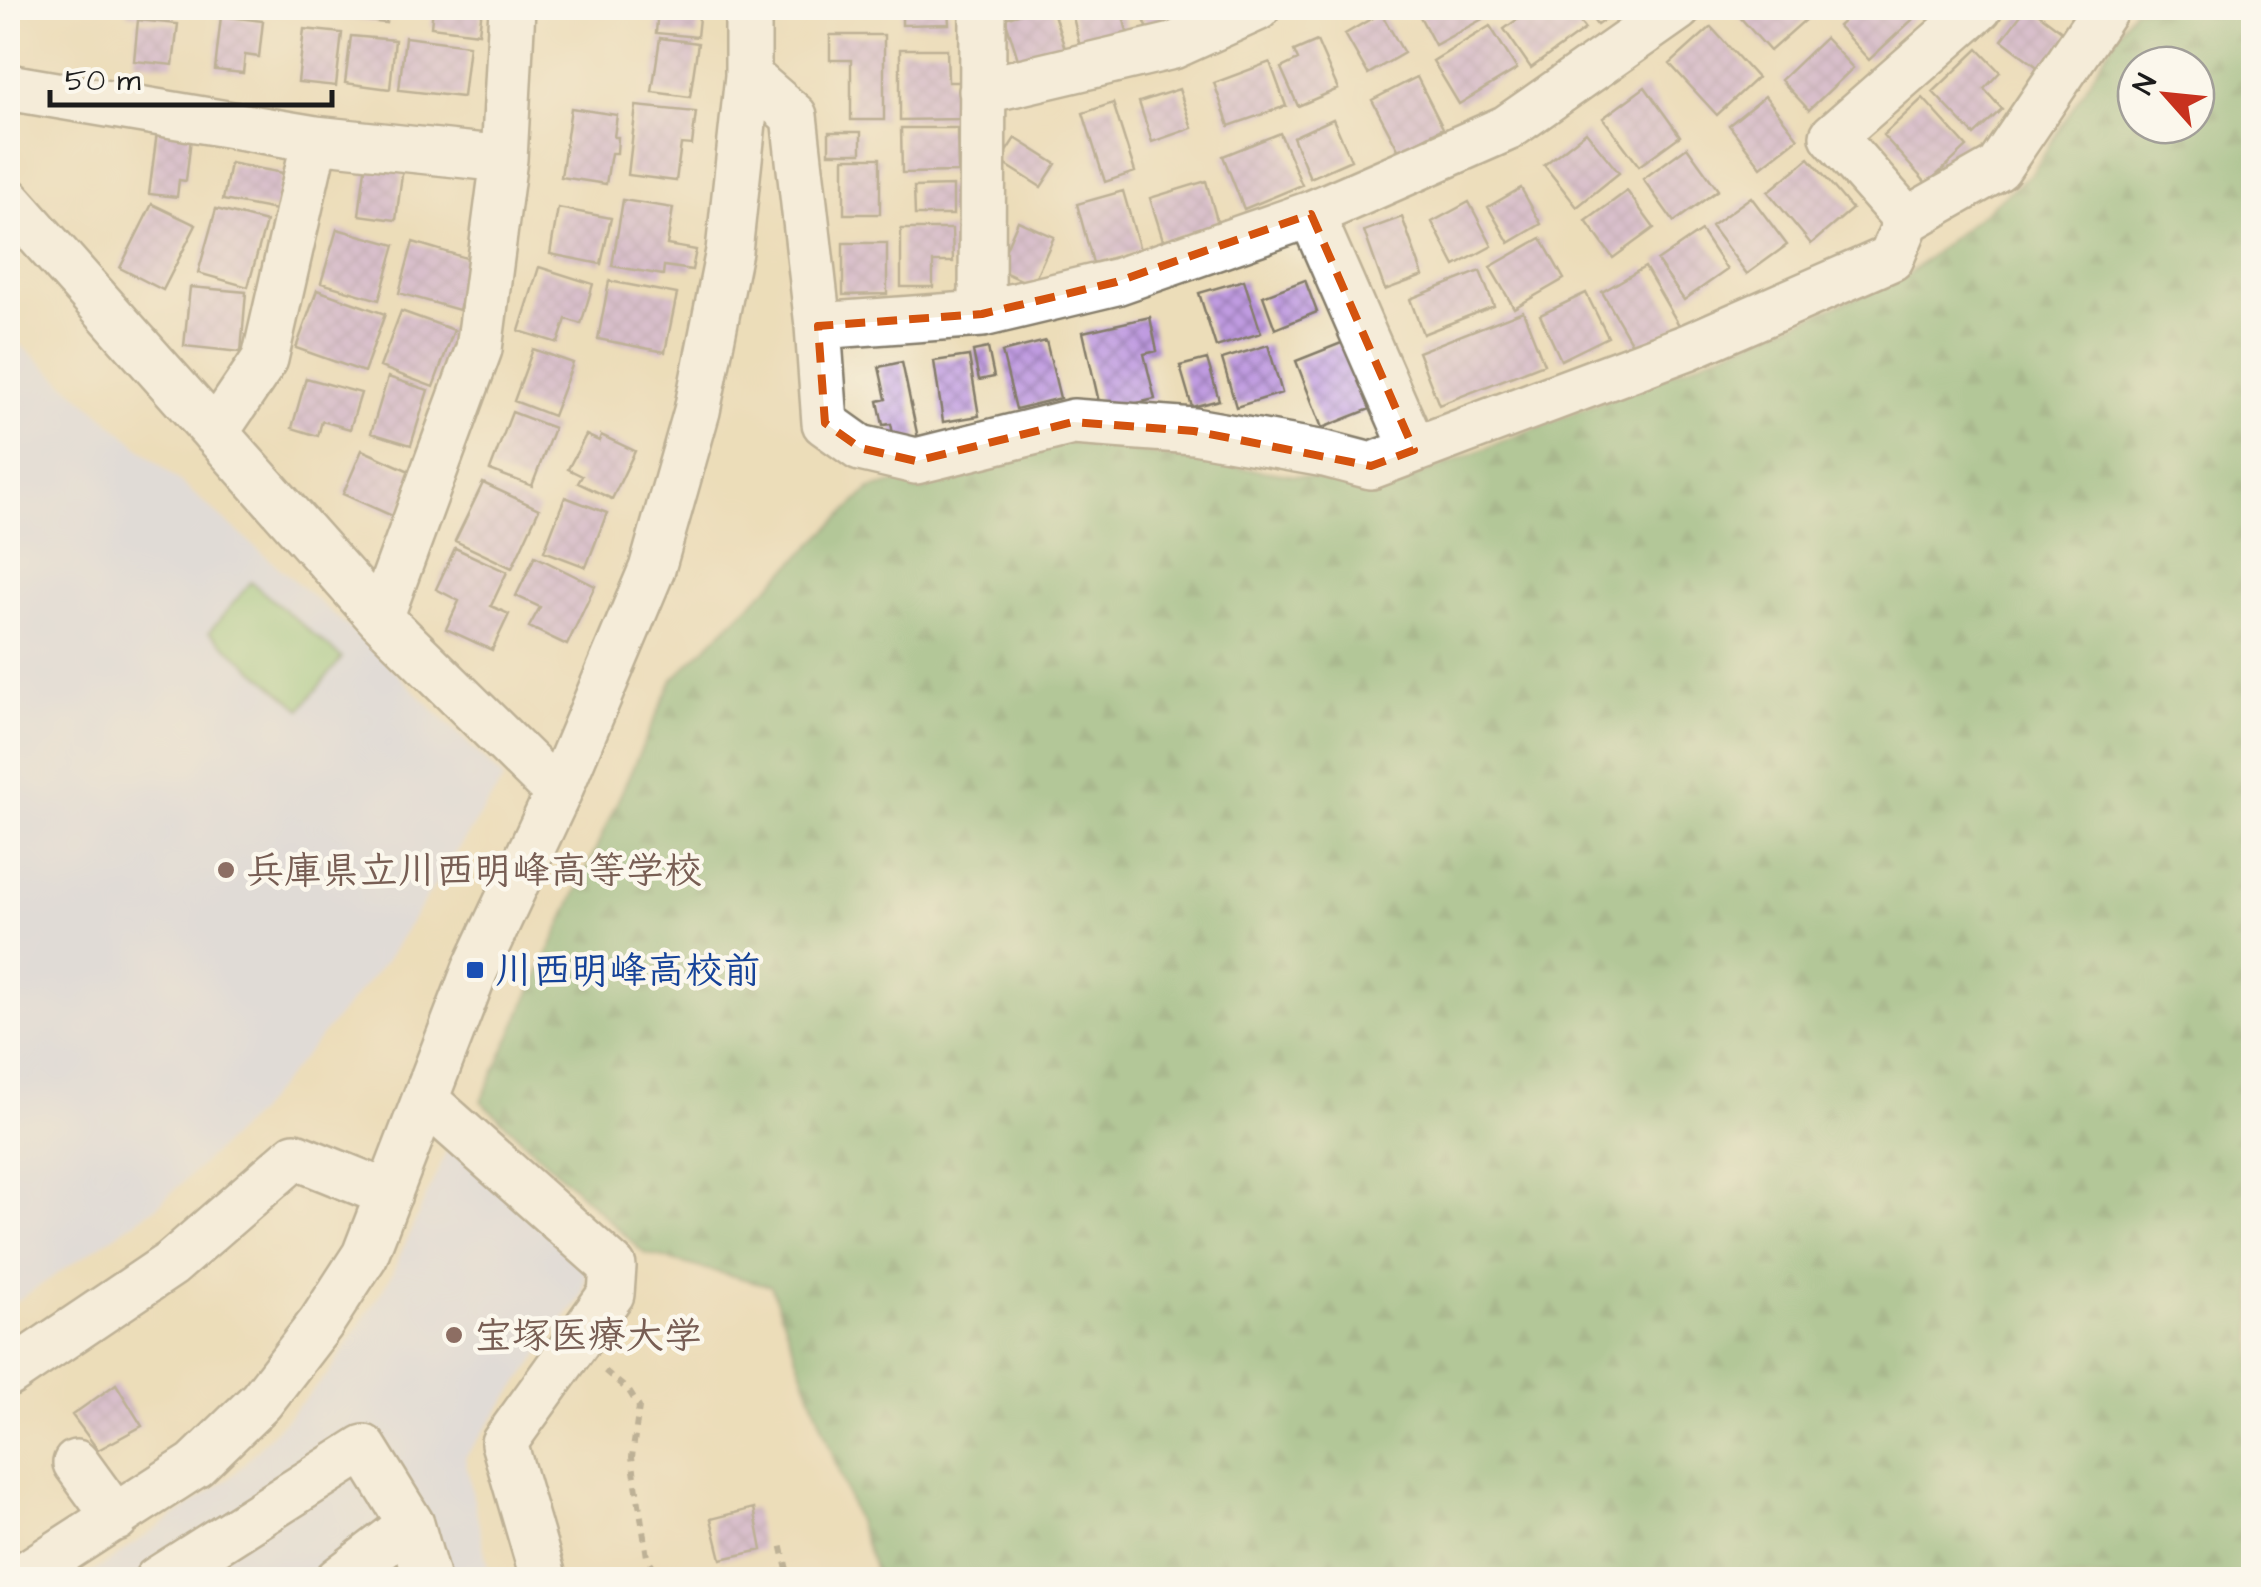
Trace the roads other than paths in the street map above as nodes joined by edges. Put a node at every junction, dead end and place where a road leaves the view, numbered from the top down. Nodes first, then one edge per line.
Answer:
1 (512, 8) edge
2 (748, 8) edge
3 (983, 8) edge
4 (1256, 8) edge
5 (1678, 8) edge
6 (1980, 8) edge
7 (2106, 8) edge
8 (748, 76) junction
9 (8, 87) edge
10 (982, 91) junction
11 (315, 138) junction
12 (504, 159) junction
13 (8, 200) edge
14 (1311, 214) junction
15 (1908, 220) junction
16 (982, 314) junction
17 (818, 326) junction
18 (215, 433) junction
19 (1414, 450) junction
20 (380, 618) junction
21 (558, 793) junction
22 (425, 1100) junction
23 (388, 1194) junction
24 (8, 1374) edge
25 (76, 1463) dead end
26 (116, 1518) junction
27 (411, 1524) junction
28 (18, 1580) edge
29 (157, 1580) edge
30 (338, 1580) edge
31 (428, 1580) edge
32 (544, 1580) edge

1 - 12 street
2 - 8 street
3 - 10 street
4 - 10 street
5 - 14 street
6 - 15 street
7 - 15 street
8 - 17 street
8 - 21 street
9 - 11 street
10 - 16 street
11 - 12 street
11 - 18 street
12 - 20 street
13 - 18 street
14 - 16 street
14 - 19 street
15 - 19 street
16 - 17 street
17 - 19 street
18 - 20 street
20 - 21 street
21 - 22 street
22 - 23 street
22 - 32 street
23 - 24 street
23 - 26 street
25 - 26 street
26 - 28 street
27 - 29 street
27 - 30 street
27 - 31 street

